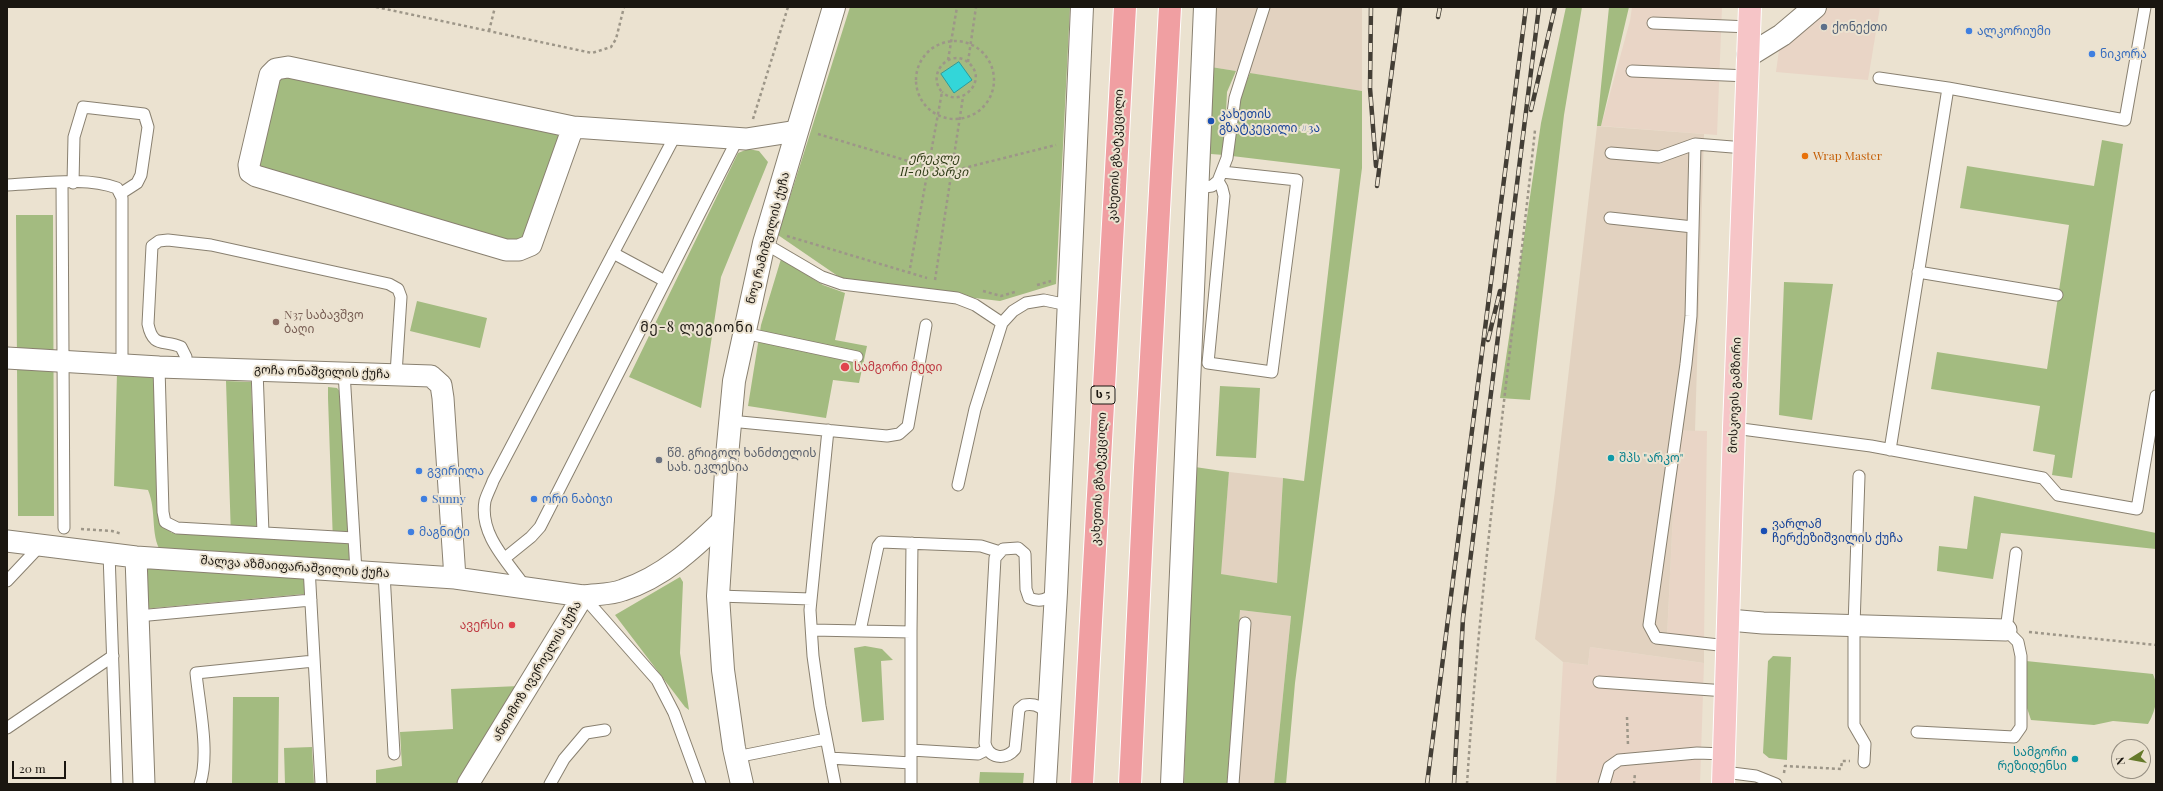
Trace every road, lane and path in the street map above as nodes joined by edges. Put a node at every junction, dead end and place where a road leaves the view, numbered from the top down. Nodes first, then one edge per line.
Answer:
1 (376, 7) edge
2 (495, 7) edge
3 (624, 7) edge
4 (788, 7) edge
5 (834, 7) edge
6 (957, 7) edge
7 (976, 7) edge
8 (1082, 7) edge
9 (1125, 7) edge
10 (1170, 7) edge
11 (1205, 7) edge
12 (1264, 7) edge
13 (1815, 7) edge
14 (2145, 7) edge
15 (1750, 17) edge
16 (1653, 23) dead end
17 (489, 31) junction
18 (952, 40) junction
19 (970, 44) junction
20 (948, 60) junction
21 (968, 62) junction
22 (1748, 66) junction
23 (1632, 71) dead end
24 (1879, 78) dead end
25 (1948, 88) junction
26 (942, 92) junction
27 (963, 97) junction
28 (938, 115) junction
29 (960, 118) junction
30 (574, 127) junction
31 (1535, 130) dead end
32 (808, 133) junction
33 (676, 134) junction
34 (742, 139) junction
35 (1075, 140) junction
36 (1694, 144) junction
37 (1745, 148) junction
38 (1611, 153) dead end
39 (928, 167) junction
40 (952, 171) junction
41 (1220, 177) junction
42 (67, 183) junction
43 (7, 185) edge
44 (1197, 188) junction
45 (120, 194) junction
46 (1610, 218) dead end
47 (1693, 227) junction
48 (786, 236) dead end
49 (764, 243) junction
50 (613, 253) junction
51 (1918, 272) junction
52 (910, 274) junction
53 (935, 280) junction
54 (1051, 280) dead end
55 (665, 281) junction
56 (942, 282) dead end
57 (1030, 287) dead end
58 (1022, 289) dead end
59 (979, 290) dead end
60 (2057, 294) dead end
61 (1068, 310) junction
62 (1002, 323) junction
63 (926, 325) dead end
64 (744, 333) junction
65 (857, 357) dead end
66 (7, 358) edge
67 (64, 361) junction
68 (122, 364) junction
69 (159, 367) junction
70 (184, 368) junction
71 (257, 370) junction
72 (344, 372) junction
73 (396, 374) junction
74 (2156, 401) edge
75 (730, 420) junction
76 (1734, 428) junction
77 (828, 430) junction
78 (1890, 450) junction
79 (1859, 476) dead end
80 (958, 485) dead end
81 (723, 520) junction
82 (64, 528) dead end
83 (263, 533) junction
84 (354, 538) junction
85 (7, 541) edge
86 (912, 543) junction
87 (41, 545) junction
88 (1000, 552) junction
89 (109, 553) junction
90 (2016, 553) dead end
91 (136, 557) junction
92 (505, 558) junction
93 (309, 567) junction
94 (356, 571) junction
95 (384, 573) junction
96 (455, 578) junction
97 (7, 581) edge
98 (527, 588) junction
99 (1056, 592) junction
100 (583, 596) junction
101 (718, 596) junction
102 (811, 599) junction
103 (311, 600) junction
104 (138, 616) junction
105 (1729, 620) junction
106 (1245, 623) dead end
107 (1854, 626) junction
108 (812, 630) junction
109 (2006, 630) junction
110 (860, 631) junction
111 (911, 632) junction
112 (2156, 645) edge
113 (1728, 646) junction
114 (113, 656) junction
115 (314, 661) junction
116 (1600, 682) dead end
117 (1726, 690) junction
118 (1627, 717) dead end
119 (1048, 718) junction
120 (7, 728) edge
121 (606, 730) dead end
122 (1917, 732) dead end
123 (826, 739) junction
124 (911, 750) junction
125 (986, 750) junction
126 (394, 754) dead end
127 (736, 757) junction
128 (830, 758) junction
129 (1628, 760) junction
130 (1864, 762) joint
131 (911, 763) junction
132 (1724, 770) edge
133 (1780, 781) edge
134 (117, 784) edge
135 (144, 784) edge
136 (200, 784) edge
137 (321, 784) edge
138 (468, 784) edge
139 (550, 784) edge
140 (700, 784) edge
141 (742, 784) edge
142 (835, 784) edge
143 (911, 784) edge
144 (1045, 784) edge
145 (1082, 784) edge
146 (1130, 784) edge
147 (1172, 784) edge
148 (1233, 784) edge
149 (1467, 784) edge
150 (1604, 784) edge

1 - 17 path
2 - 17 path
3 - 17 path
4 - 34 path
5 - 32 street, ნოე რამიშვილის ქუჩა
6 - 18 path
7 - 19 path
8 - 35 street
9 - 145 highway, კახეთის გზატკეცილი / ს 5
10 - 146 highway
11 - 44 street
12 - 41 lane
13 - 22 street
14 - 25 lane
15 - 16 lane
15 - 22 main road, მოსკოვის გამზირი
18 - 19 path
18 - 20 path
18 - 28 path
19 - 21 path
19 - 29 path
20 - 21 path
20 - 26 path
21 - 27 path
22 - 23 lane
22 - 37 main road, მოსკოვის გამზირი
24 - 25 lane
25 - 51 lane
26 - 27 path
26 - 28 path
27 - 29 path
28 - 29 path
28 - 39 path
29 - 40 path
30 - 30 street
30 - 33 street
31 - 149 path
32 - 34 street
32 - 39 path
32 - 49 street, ნოე რამიშვილის ქუჩა
33 - 34 street
33 - 50 lane
34 - 55 lane
35 - 40 path
35 - 61 street
36 - 37 lane
36 - 38 lane
36 - 47 lane
37 - 76 main road, მოსკოვის გამზირი
39 - 40 path
39 - 52 path
40 - 53 path
41 - 41 lane
41 - 44 lane
42 - 43 lane
42 - 45 lane
42 - 45 lane
42 - 67 lane
44 - 147 street
45 - 68 lane
46 - 47 lane
47 - 113 lane
48 - 52 path
49 - 62 lane
49 - 64 street, ნოე რამიშვილის ქუჩა
50 - 55 lane
50 - 92 lane
51 - 60 lane
51 - 78 lane
52 - 53 path
53 - 56 path
54 - 57 path
55 - 92 lane
58 - 59 path
61 - 62 lane
61 - 99 street
62 - 80 lane
63 - 77 lane
64 - 65 lane
64 - 75 street, ნოე რამიშვილის ქუჩა
66 - 67 street, გოჩა ონაშვილის ქუჩა
67 - 68 street, გოჩა ონაშვილის ქუჩა
67 - 82 lane
68 - 69 street, გოჩა ონაშვილის ქუჩა
69 - 70 street, გოჩა ონაშვილის ქუჩა
69 - 83 lane
70 - 71 street, გოჩა ონაშვილის ქუჩა
70 - 73 lane
71 - 72 street, გოჩა ონაშვილის ქუჩა
71 - 83 lane
72 - 73 street, გოჩა ონაშვილის ქუჩა
72 - 84 lane
73 - 96 street, გოჩა ონაშვილის ქუჩა
74 - 78 lane
75 - 77 lane
75 - 81 street, ნოე რამიშვილის ქუჩა
76 - 78 lane
76 - 105 main road, მოსკოვის გამზირი
77 - 102 lane
79 - 107 lane
81 - 100 street, ანთიმოზ ივერიელის ქუჩა
81 - 101 street, ნოე რამიშვილის ქუჩა
83 - 84 lane
84 - 94 lane
85 - 87 street, შალვა აზმაიფარაშვილის ქუჩა
86 - 88 lane
86 - 110 lane
86 - 111 lane
87 - 89 street, შალვა აზმაიფარაშვილის ქუჩა
87 - 97 lane
88 - 99 lane
88 - 125 lane
89 - 91 street, შალვა აზმაიფარაშვილის ქუჩა
89 - 114 lane
90 - 109 lane
91 - 93 street, შალვა აზმაიფარაშვილის ქუჩა
91 - 104 street
92 - 98 lane
93 - 94 street, შალვა აზმაიფარაშვილის ქუჩა
93 - 103 lane
94 - 95 street, შალვა აზმაიფარაშვილის ქუჩა
95 - 96 street, შალვა აზმაიფარაშვილის ქუჩა
95 - 126 lane
96 - 98 street, შალვა აზმაიფარაშვილის ქუჩა
98 - 100 street, შალვა აზმაიფარაშვილის ქუჩა
99 - 119 street
100 - 138 street, ანთიმოზ ივერიელის ქუჩა
100 - 140 lane
101 - 102 lane
101 - 127 street, ნოე რამიშვილის ქუჩა
102 - 108 lane
103 - 104 lane
103 - 115 lane
104 - 135 street
105 - 107 street
105 - 113 main road, მოსკოვის გამზირი
106 - 148 lane
107 - 109 street
107 - 130 lane
108 - 110 lane
108 - 123 lane
109 - 112 path
109 - 122 lane
110 - 111 lane
111 - 124 lane
113 - 117 main road, მოსკოვის გამზირი
114 - 120 lane
114 - 134 lane
115 - 136 lane
115 - 137 lane
116 - 117 lane
117 - 132 main road, მოსკოვის გამზირი
118 - 129 path
119 - 125 lane
119 - 144 street
121 - 139 lane
123 - 127 lane
123 - 128 lane
124 - 125 lane
124 - 131 lane
127 - 141 street, ნოე რამიშვილის ქუჩა
128 - 131 lane
128 - 142 lane
129 - 132 lane
129 - 150 lane
130 - 133 path
131 - 143 lane
132 - 133 lane

